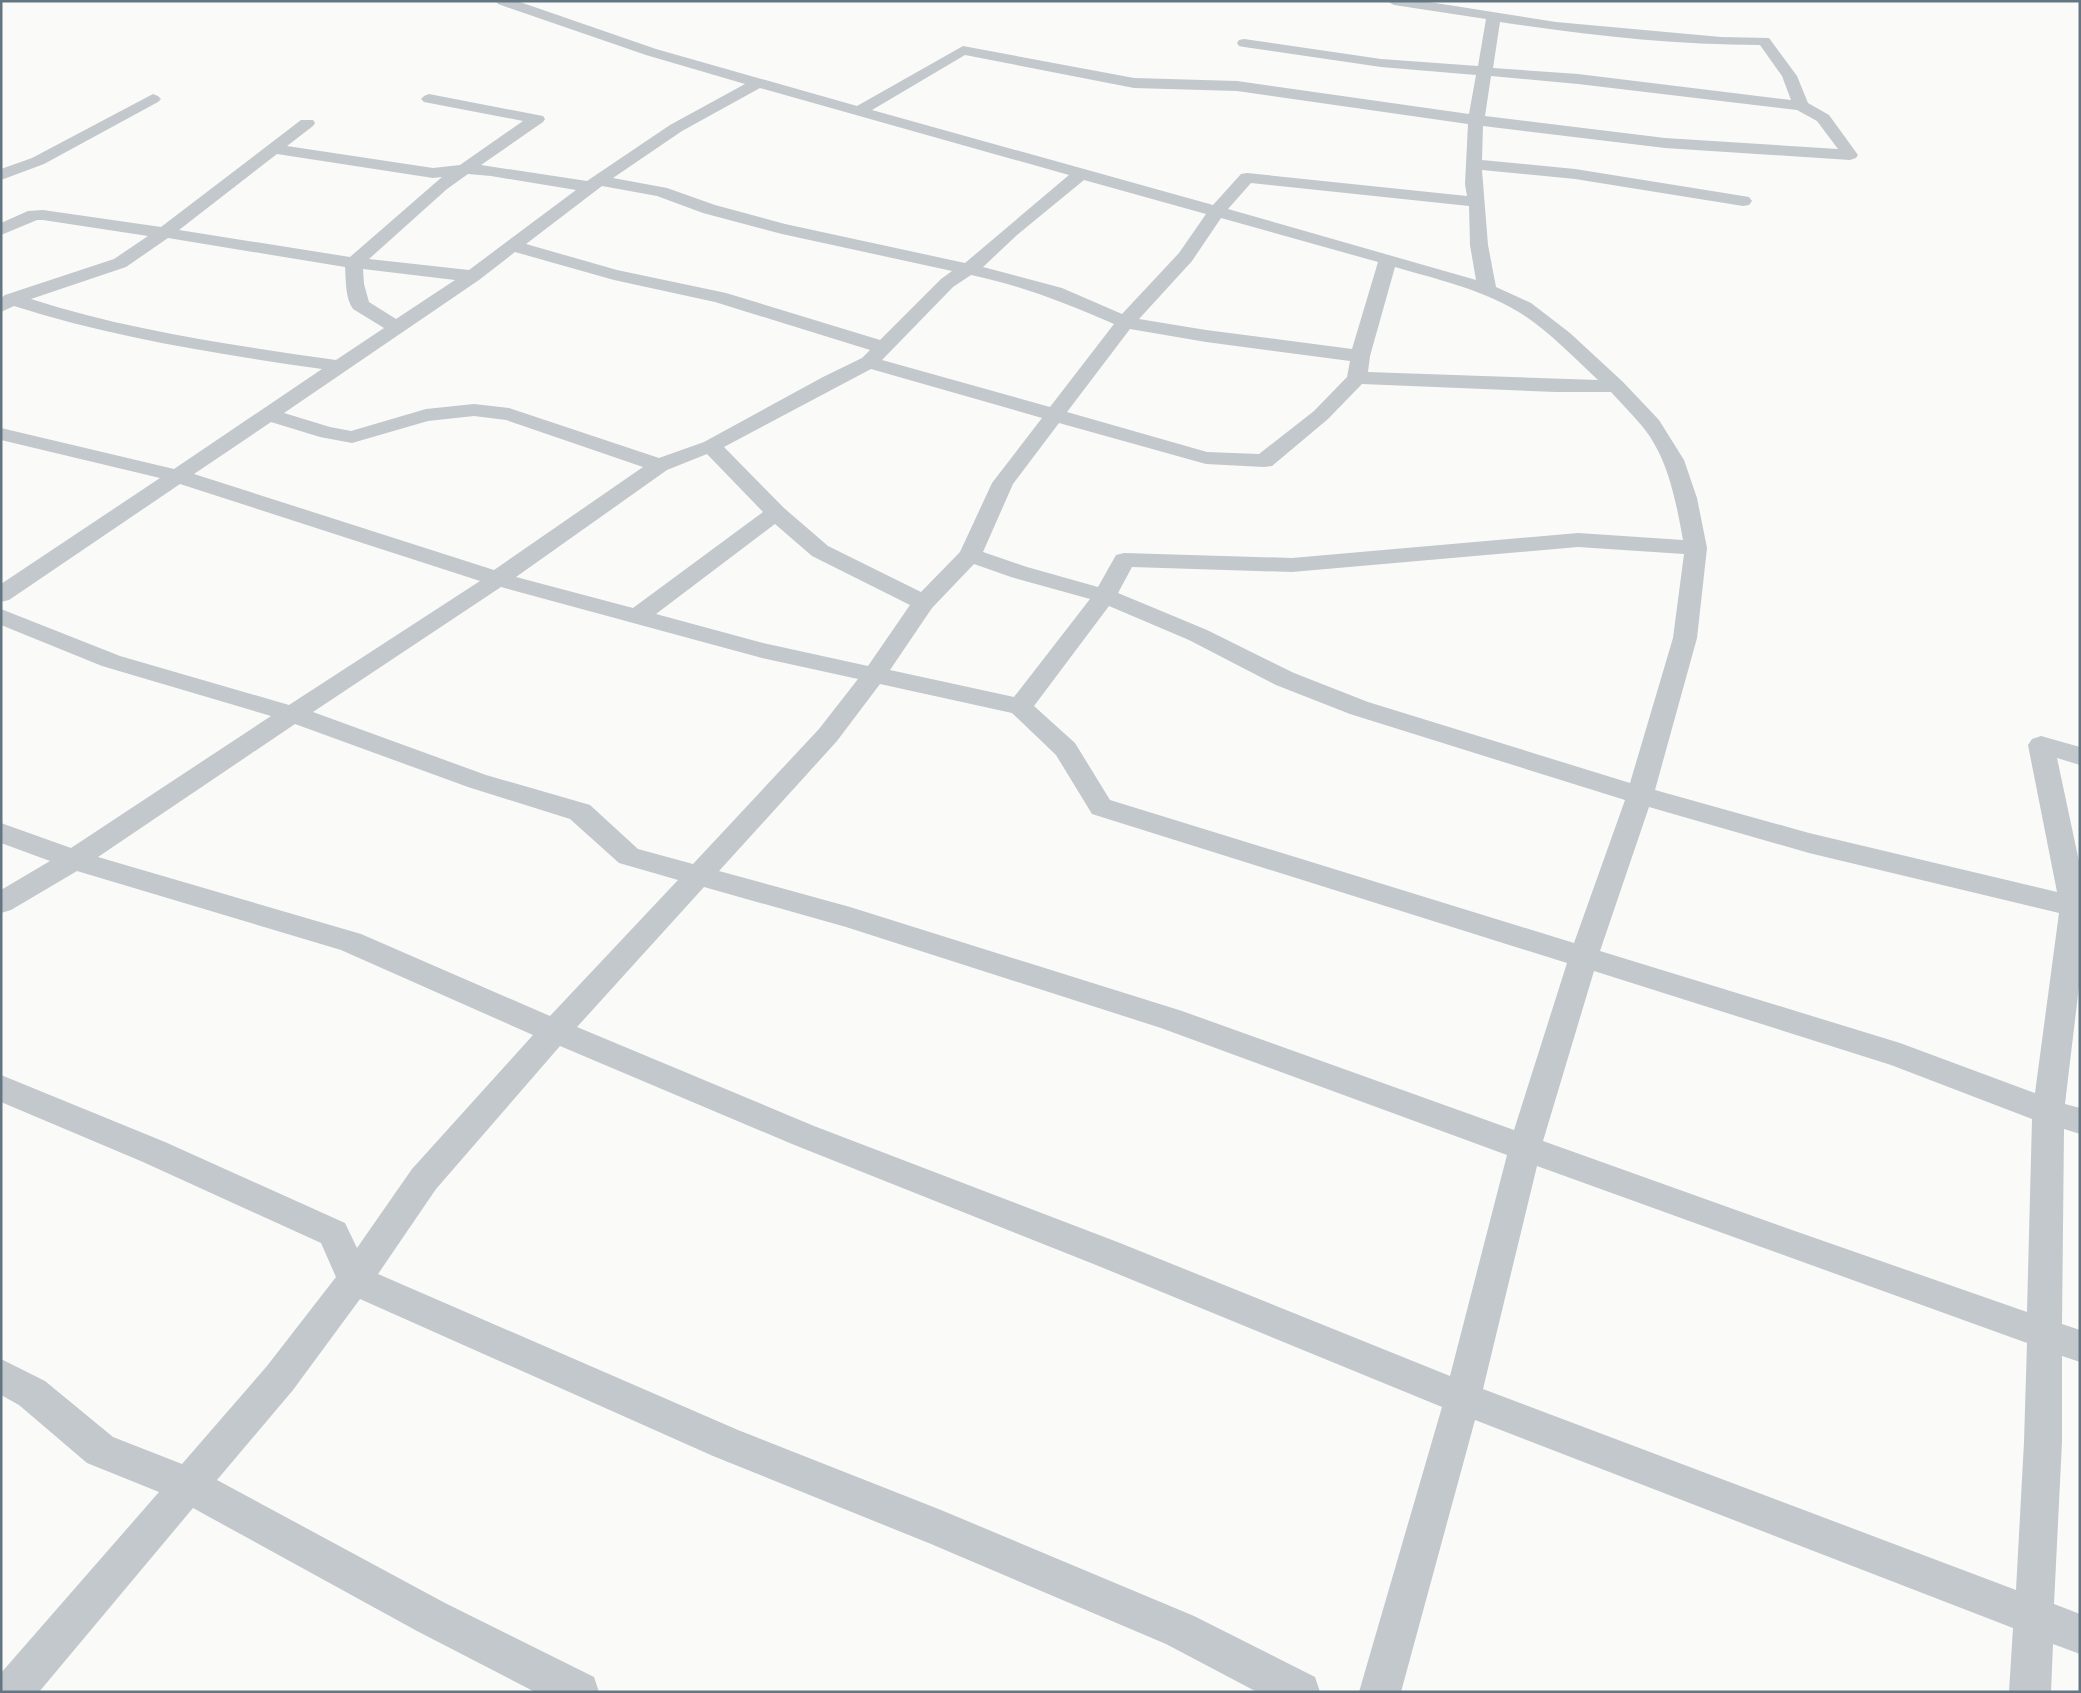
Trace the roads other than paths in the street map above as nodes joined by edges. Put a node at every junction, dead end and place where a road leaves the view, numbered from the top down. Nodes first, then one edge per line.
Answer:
1 (503, 1) edge
2 (1394, 1) edge
3 (1432, 4) edge
4 (1494, 16) junction
5 (1244, 43) dead end
6 (1484, 71) junction
7 (758, 83) junction
8 (153, 99) dead end
9 (429, 99) dead end
10 (1800, 106) junction
11 (858, 111) junction
12 (1476, 120) junction
13 (307, 123) dead end
14 (274, 149) junction
15 (1474, 164) junction
16 (464, 169) junction
17 (1082, 173) junction
18 (1, 175) edge
19 (595, 184) junction
20 (1743, 201) dead end
21 (1477, 202) junction
22 (1216, 212) junction
23 (1, 230) edge
24 (164, 233) junction
25 (512, 246) junction
26 (1388, 259) junction
27 (354, 263) junction
28 (966, 270) junction
29 (473, 276) junction
30 (1487, 290) junction
31 (7, 303) edge
32 (1125, 322) junction
33 (397, 328) junction
34 (882, 347) junction
35 (1360, 356) junction
36 (869, 362) junction
37 (340, 366) junction
38 (1357, 378) junction
39 (1616, 386) junction
40 (1055, 414) junction
41 (268, 415) junction
42 (1, 434) edge
43 (710, 446) junction
44 (659, 465) junction
45 (178, 476) junction
46 (776, 513) junction
47 (1696, 548) junction
48 (970, 554) junction
49 (498, 578) junction
50 (1, 595) edge
51 (1104, 596) junction
52 (924, 603) junction
53 (1, 616) edge
54 (638, 616) junction
55 (874, 675) junction
56 (1020, 707) junction
57 (292, 714) junction
58 (2080, 756) edge
59 (1640, 795) junction
60 (1, 832) edge
61 (74, 860) junction
62 (698, 876) junction
63 (1, 903) edge
64 (2077, 907) edge
65 (1584, 956) junction
66 (555, 1031) junction
67 (1, 1088) edge
68 (2048, 1112) junction
69 (2080, 1121) edge
70 (1525, 1148) junction
71 (354, 1280) junction
72 (2045, 1334) junction
73 (2080, 1346) edge
74 (1, 1376) edge
75 (1463, 1398) junction
76 (188, 1485) junction
77 (2034, 1615) junction
78 (2080, 1634) edge
79 (12, 1692) edge
80 (579, 1692) edge
81 (1300, 1692) edge
82 (1380, 1692) edge
83 (2030, 1692) edge

1 - 7 street
2 - 3 street
3 - 4 street
4 - 6 street
4 - 10 street
5 - 6 street
6 - 10 street
6 - 12 street
7 - 11 street
7 - 19 street
8 - 18 street
9 - 16 street
10 - 12 street
11 - 12 street
11 - 17 street
12 - 15 street
13 - 14 street
14 - 16 street
14 - 24 street
15 - 20 street
15 - 21 street
16 - 19 street
16 - 27 street
17 - 22 street
17 - 28 street
19 - 25 street
19 - 28 street
21 - 22 street
21 - 30 street
22 - 26 street
22 - 32 street
23 - 24 street
24 - 27 street
24 - 31 street
25 - 29 street
25 - 34 street
26 - 30 street
26 - 35 street
27 - 29 street
27 - 33 street
28 - 32 street
28 - 34 street
29 - 33 street
30 - 39 street
31 - 37 street
32 - 35 street
32 - 40 street
33 - 37 street
34 - 36 street
35 - 38 street
36 - 40 street
36 - 43 street
37 - 41 street
38 - 39 street
38 - 40 street
39 - 47 street
40 - 48 street
41 - 44 street
41 - 45 street
42 - 45 street
43 - 44 street
43 - 46 street
44 - 49 street
45 - 49 street
45 - 50 street
46 - 52 street
46 - 54 street
47 - 51 street
47 - 59 street
48 - 51 street
48 - 52 street
49 - 54 street
49 - 57 street
51 - 56 street
51 - 59 street
52 - 55 street
53 - 57 street
54 - 55 street
55 - 56 street
55 - 62 street
56 - 65 street
57 - 61 street
57 - 62 street
58 - 64 street
59 - 64 street
59 - 65 street
60 - 61 street
61 - 63 street
61 - 66 street
62 - 66 street
62 - 70 street
64 - 68 street
65 - 68 street
65 - 70 street
66 - 71 street
66 - 75 street
67 - 71 street
68 - 69 street
68 - 72 street
70 - 72 street
70 - 75 street
71 - 76 street
71 - 81 street
72 - 73 street
72 - 77 street
74 - 76 street
75 - 77 street
75 - 82 street
76 - 79 street
76 - 80 street
77 - 78 street
77 - 83 street

